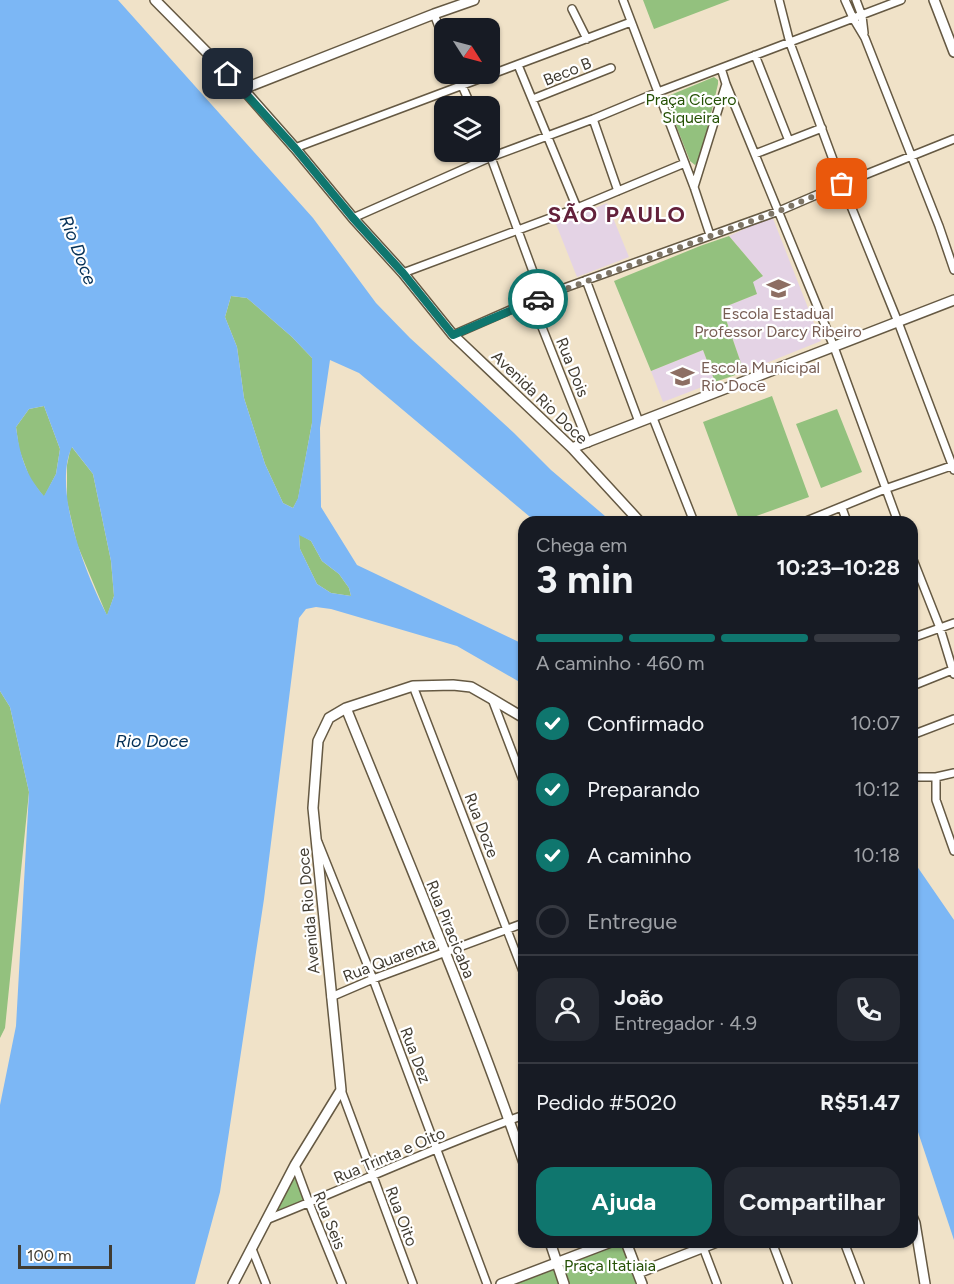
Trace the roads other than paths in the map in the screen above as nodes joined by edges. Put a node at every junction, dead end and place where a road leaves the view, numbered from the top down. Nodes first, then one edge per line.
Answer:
1 (155, 0) edge
2 (474, 0) edge
3 (623, 0) edge
4 (779, 0) edge
5 (845, 0) edge
6 (856, 0) edge
7 (901, 0) edge
8 (934, 0) edge
9 (572, 9) dead end
10 (434, 14) junction
11 (862, 16) junction
12 (436, 18) edge
13 (853, 18) junction
14 (631, 22) junction
15 (866, 38) junction
16 (587, 39) junction
17 (790, 43) junction
18 (954, 52) edge
19 (755, 55) junction
20 (518, 65) junction
21 (611, 68) dead end
22 (721, 68) junction
23 (462, 84) edge
24 (726, 84) junction
25 (463, 87) junction
26 (243, 89) junction
27 (658, 92) junction
28 (467, 96) edge
29 (533, 99) junction
30 (593, 119) junction
31 (822, 128) junction
32 (547, 136) junction
33 (954, 140) edge
34 (789, 141) junction
35 (295, 148) junction
36 (500, 151) edge
37 (756, 154) junction
38 (911, 156) junction
39 (473, 162) edge
40 (493, 162) edge
41 (685, 164) junction
42 (842, 184) junction
43 (694, 187) junction
44 (618, 191) junction
45 (577, 208) junction
46 (779, 211) junction
47 (353, 218) junction
48 (519, 229) junction
49 (710, 235) junction
50 (954, 270) edge
51 (403, 273) junction
52 (586, 280) junction
53 (542, 296) junction
54 (954, 300) edge
55 (532, 302) junction
56 (898, 322) junction
57 (453, 335) junction
58 (834, 347) junction
59 (653, 418) junction
60 (639, 422) junction
61 (588, 443) junction
62 (572, 448) junction
63 (953, 467) edge
64 (885, 489) junction
65 (842, 508) junction
66 (634, 516) edge
67 (692, 516) edge
68 (820, 516) edge
69 (845, 516) edge
70 (896, 516) edge
71 (918, 572) edge
72 (954, 623) edge
73 (940, 627) junction
74 (918, 636) edge
75 (953, 672) edge
76 (918, 684) edge
77 (413, 686) junction
78 (492, 699) junction
79 (346, 708) junction
80 (518, 714) edge
81 (954, 718) edge
82 (918, 733) edge
83 (518, 767) edge
84 (954, 773) edge
85 (918, 777) edge
86 (936, 777) junction
87 (316, 837) junction
88 (954, 851) edge
89 (518, 925) edge
90 (506, 930) junction
91 (445, 952) junction
92 (518, 959) edge
93 (373, 979) junction
94 (331, 997) junction
95 (341, 1090) junction
96 (518, 1117) edge
97 (509, 1120) junction
98 (518, 1146) edge
99 (436, 1149) junction
100 (295, 1165) junction
101 (372, 1177) junction
102 (309, 1203) junction
103 (266, 1220) junction
104 (918, 1240) edge
105 (552, 1248) edge
106 (596, 1248) edge
107 (628, 1248) edge
108 (695, 1248) edge
109 (703, 1248) edge
110 (774, 1248) edge
111 (846, 1248) edge
112 (252, 1249) junction
113 (557, 1263) junction
114 (638, 1273) junction
115 (233, 1284) edge
116 (266, 1284) edge
117 (342, 1284) edge
118 (413, 1284) edge
119 (487, 1284) edge
120 (501, 1284) edge
121 (564, 1284) edge
122 (642, 1284) edge
123 (717, 1284) edge
124 (788, 1284) edge
125 (860, 1284) edge
126 (926, 1284) edge

1 - 26 street, Avenida Rio Doce
2 - 10 street
3 - 14 street
4 - 17 street
5 - 13 street
6 - 11 street
7 - 11 street
8 - 18 street
9 - 16 street
10 - 12 street
10 - 26 street
11 - 13 street
11 - 15 street
13 - 15 street
13 - 17 street
14 - 16 street
14 - 27 street
15 - 38 street
16 - 20 street
17 - 19 street
17 - 31 street
19 - 22 street
19 - 34 street
20 - 25 street
20 - 29 street
21 - 29 street, Beco B
22 - 24 street
22 - 27 street
23 - 25 street
24 - 37 street
24 - 43 street
25 - 28 street
25 - 35 street
26 - 35 street, Avenida Rio Doce
27 - 30 street
27 - 41 street
29 - 32 street
30 - 32 street
30 - 44 street
31 - 34 street
31 - 42 street
32 - 36 street
32 - 45 street
33 - 38 street
34 - 37 street
35 - 47 street, Avenida Rio Doce
37 - 46 street
38 - 42 street
38 - 50 street
39 - 47 street
40 - 48 street
41 - 43 street
41 - 44 street
42 - 46 street
42 - 56 street
43 - 49 street
44 - 45 street
45 - 48 street
46 - 49 street
46 - 58 street
47 - 51 street, Avenida Rio Doce
48 - 51 street
48 - 53 street
49 - 52 street
51 - 57 street, Avenida Rio Doce
52 - 53 street
52 - 60 street
53 - 55 street
54 - 56 street
55 - 57 street
55 - 61 street, Rua Dois
56 - 58 street
56 - 63 street
57 - 62 street, Avenida Rio Doce
58 - 59 street
58 - 64 street
59 - 60 street
59 - 67 street
60 - 61 street
61 - 62 street
62 - 66 street, Avenida Rio Doce
63 - 64 street
64 - 65 street
64 - 70 street
65 - 68 street
65 - 69 street
71 - 73 street
72 - 73 street
73 - 74 street
73 - 75 street
75 - 76 street
77 - 78 street, Avenida Rio Doce
77 - 79 street, Avenida Rio Doce
77 - 90 street, Rua Doze
78 - 80 street, Avenida Rio Doce
78 - 83 street
79 - 87 street, Avenida Rio Doce
79 - 91 street, Rua Piracicaba
81 - 82 street
84 - 86 street
85 - 86 street
86 - 88 street
87 - 93 street, Rua Dez
87 - 94 street, Avenida Rio Doce
89 - 90 street, Rua Quarenta
90 - 91 street, Rua Quarenta
90 - 92 street, Rua Doze
91 - 93 street, Rua Quarenta
91 - 97 street, Rua Piracicaba
93 - 94 street, Rua Quarenta
93 - 99 street, Rua Dez
94 - 95 street, Avenida Rio Doce
95 - 100 street
95 - 101 street, Rua Oito
96 - 97 street, Rua Trinta e Oito
97 - 98 street, Rua Piracicaba
97 - 99 street, Rua Trinta e Oito
99 - 101 street, Rua Trinta e Oito
99 - 119 street, Rua Dez
100 - 102 street, Rua Seis
100 - 103 street
101 - 102 street, Rua Trinta e Oito
101 - 118 street, Rua Oito
102 - 103 street, Rua Trinta e Oito
102 - 117 street, Rua Seis
103 - 112 street
104 - 126 street
105 - 113 street
106 - 113 street
107 - 114 street
108 - 114 street
109 - 123 street
110 - 124 street
111 - 125 street
112 - 115 street
112 - 116 street
113 - 120 street
113 - 121 street
114 - 122 street

